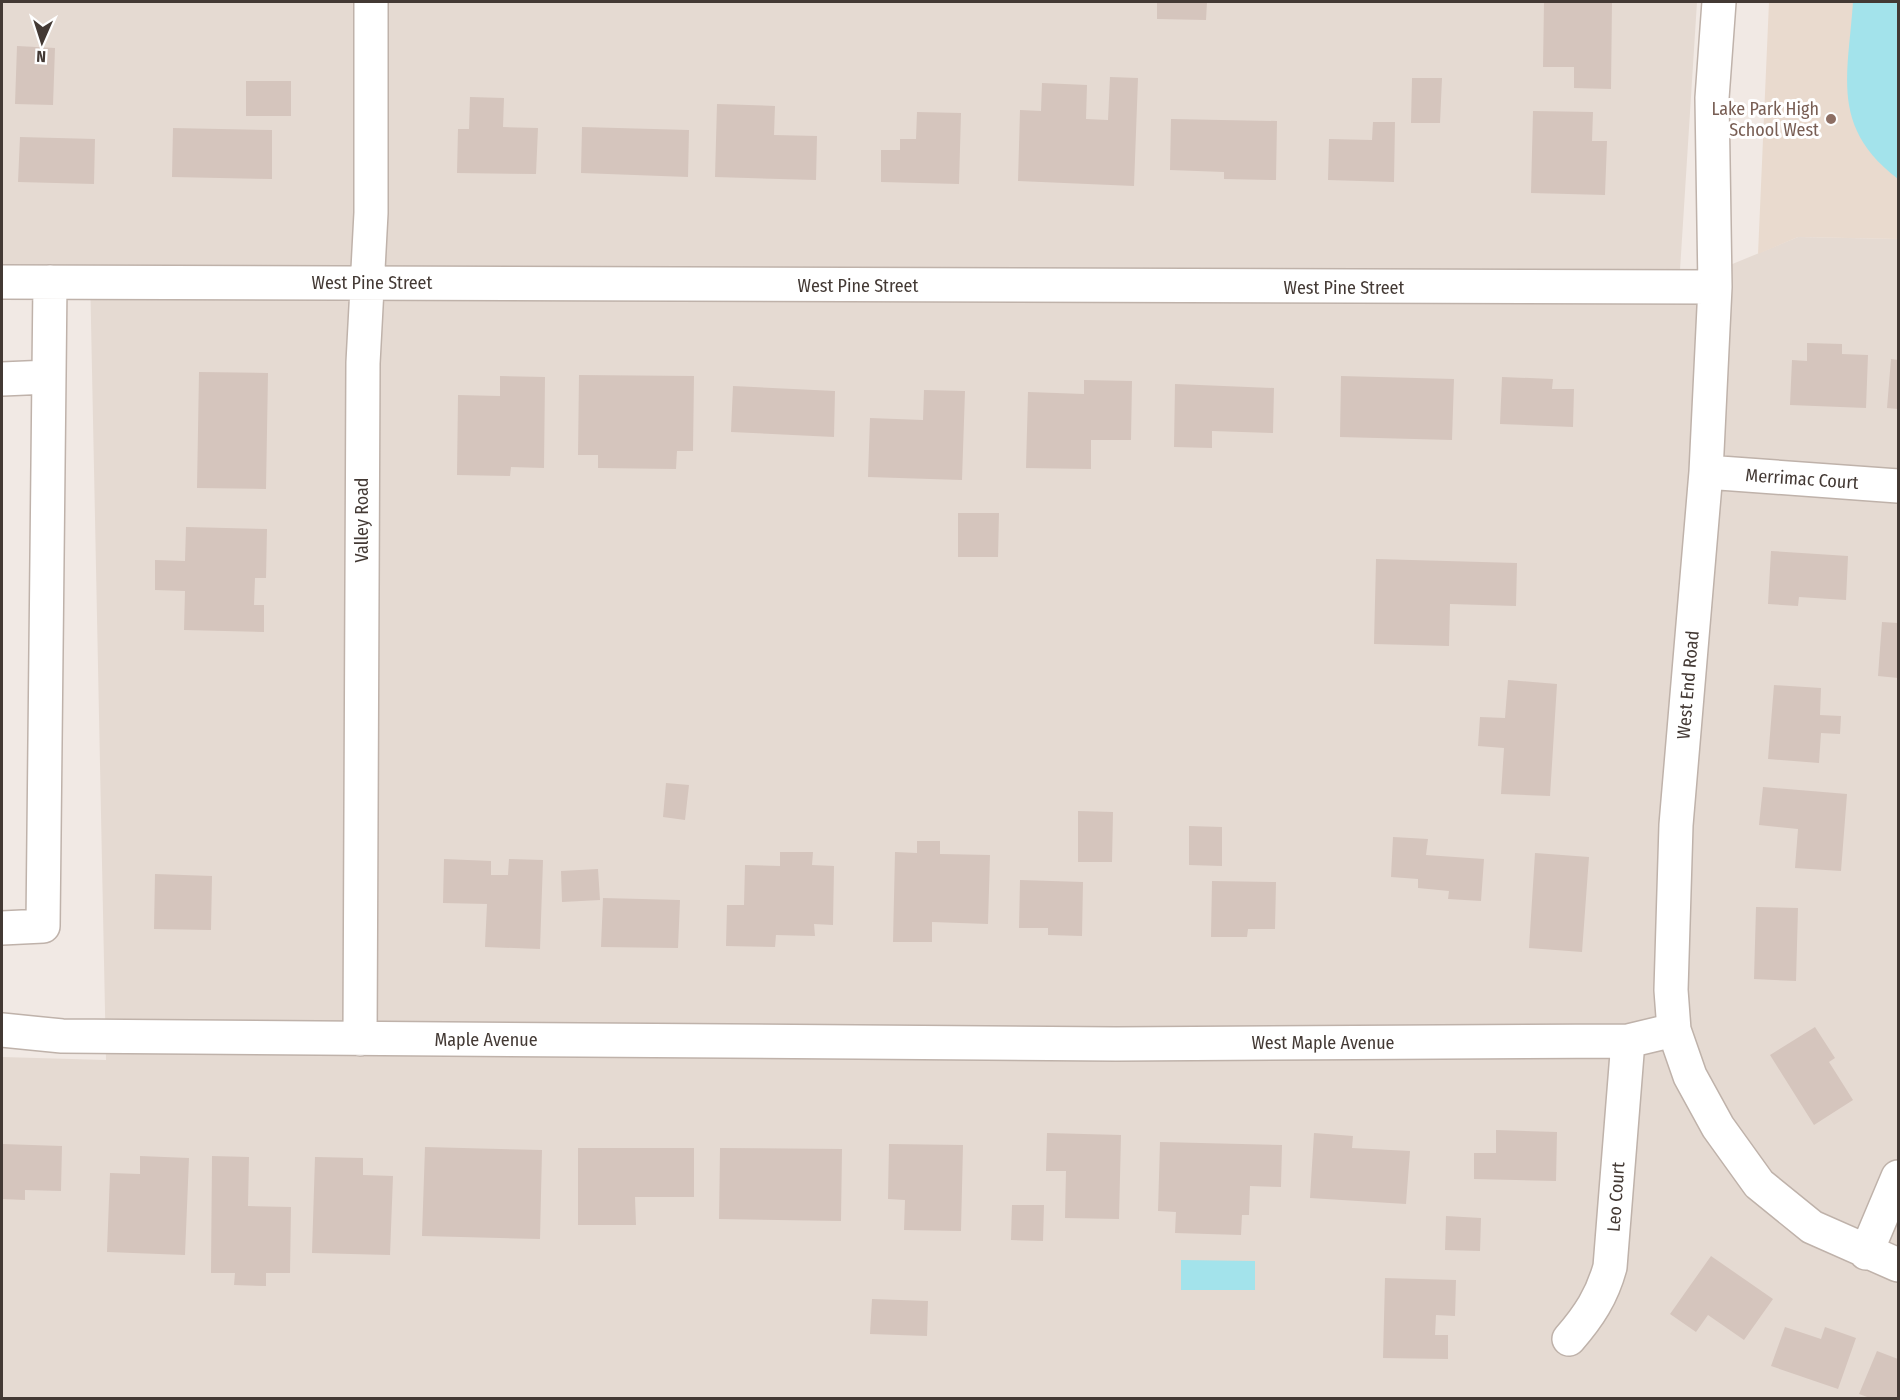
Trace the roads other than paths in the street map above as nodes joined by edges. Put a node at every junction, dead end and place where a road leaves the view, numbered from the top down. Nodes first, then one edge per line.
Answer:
1 (371, 2) edge
2 (1719, 2) edge
3 (2, 282) edge
4 (50, 282) junction
5 (367, 283) junction
6 (1715, 287) junction
7 (49, 377) junction
8 (2, 379) edge
9 (1706, 472) junction
10 (1899, 486) edge
11 (2, 928) edge
12 (2, 1030) edge
13 (1674, 1030) junction
14 (360, 1039) junction
15 (1628, 1041) junction
16 (971, 1043) joint
17 (1899, 1177) edge
18 (1866, 1253) junction
19 (1899, 1265) edge
20 (1569, 1339) dead end

1 - 5 street, Valley Road
2 - 6 street, West End Road
3 - 4 street, West Pine Street
4 - 5 street, West Pine Street
4 - 7 street
5 - 6 street, West Pine Street
5 - 14 street, Valley Road
6 - 9 street, West End Road
7 - 8 street
7 - 11 street
9 - 10 street, Merrimac Court
9 - 13 street, West End Road
12 - 14 street, Maple Avenue
13 - 15 street, West Maple Avenue
13 - 18 street, West End Road
14 - 16 street, Maple Avenue
15 - 16 street, West Maple Avenue
15 - 20 street, Leo Court
17 - 18 street
18 - 19 street, West End Road

